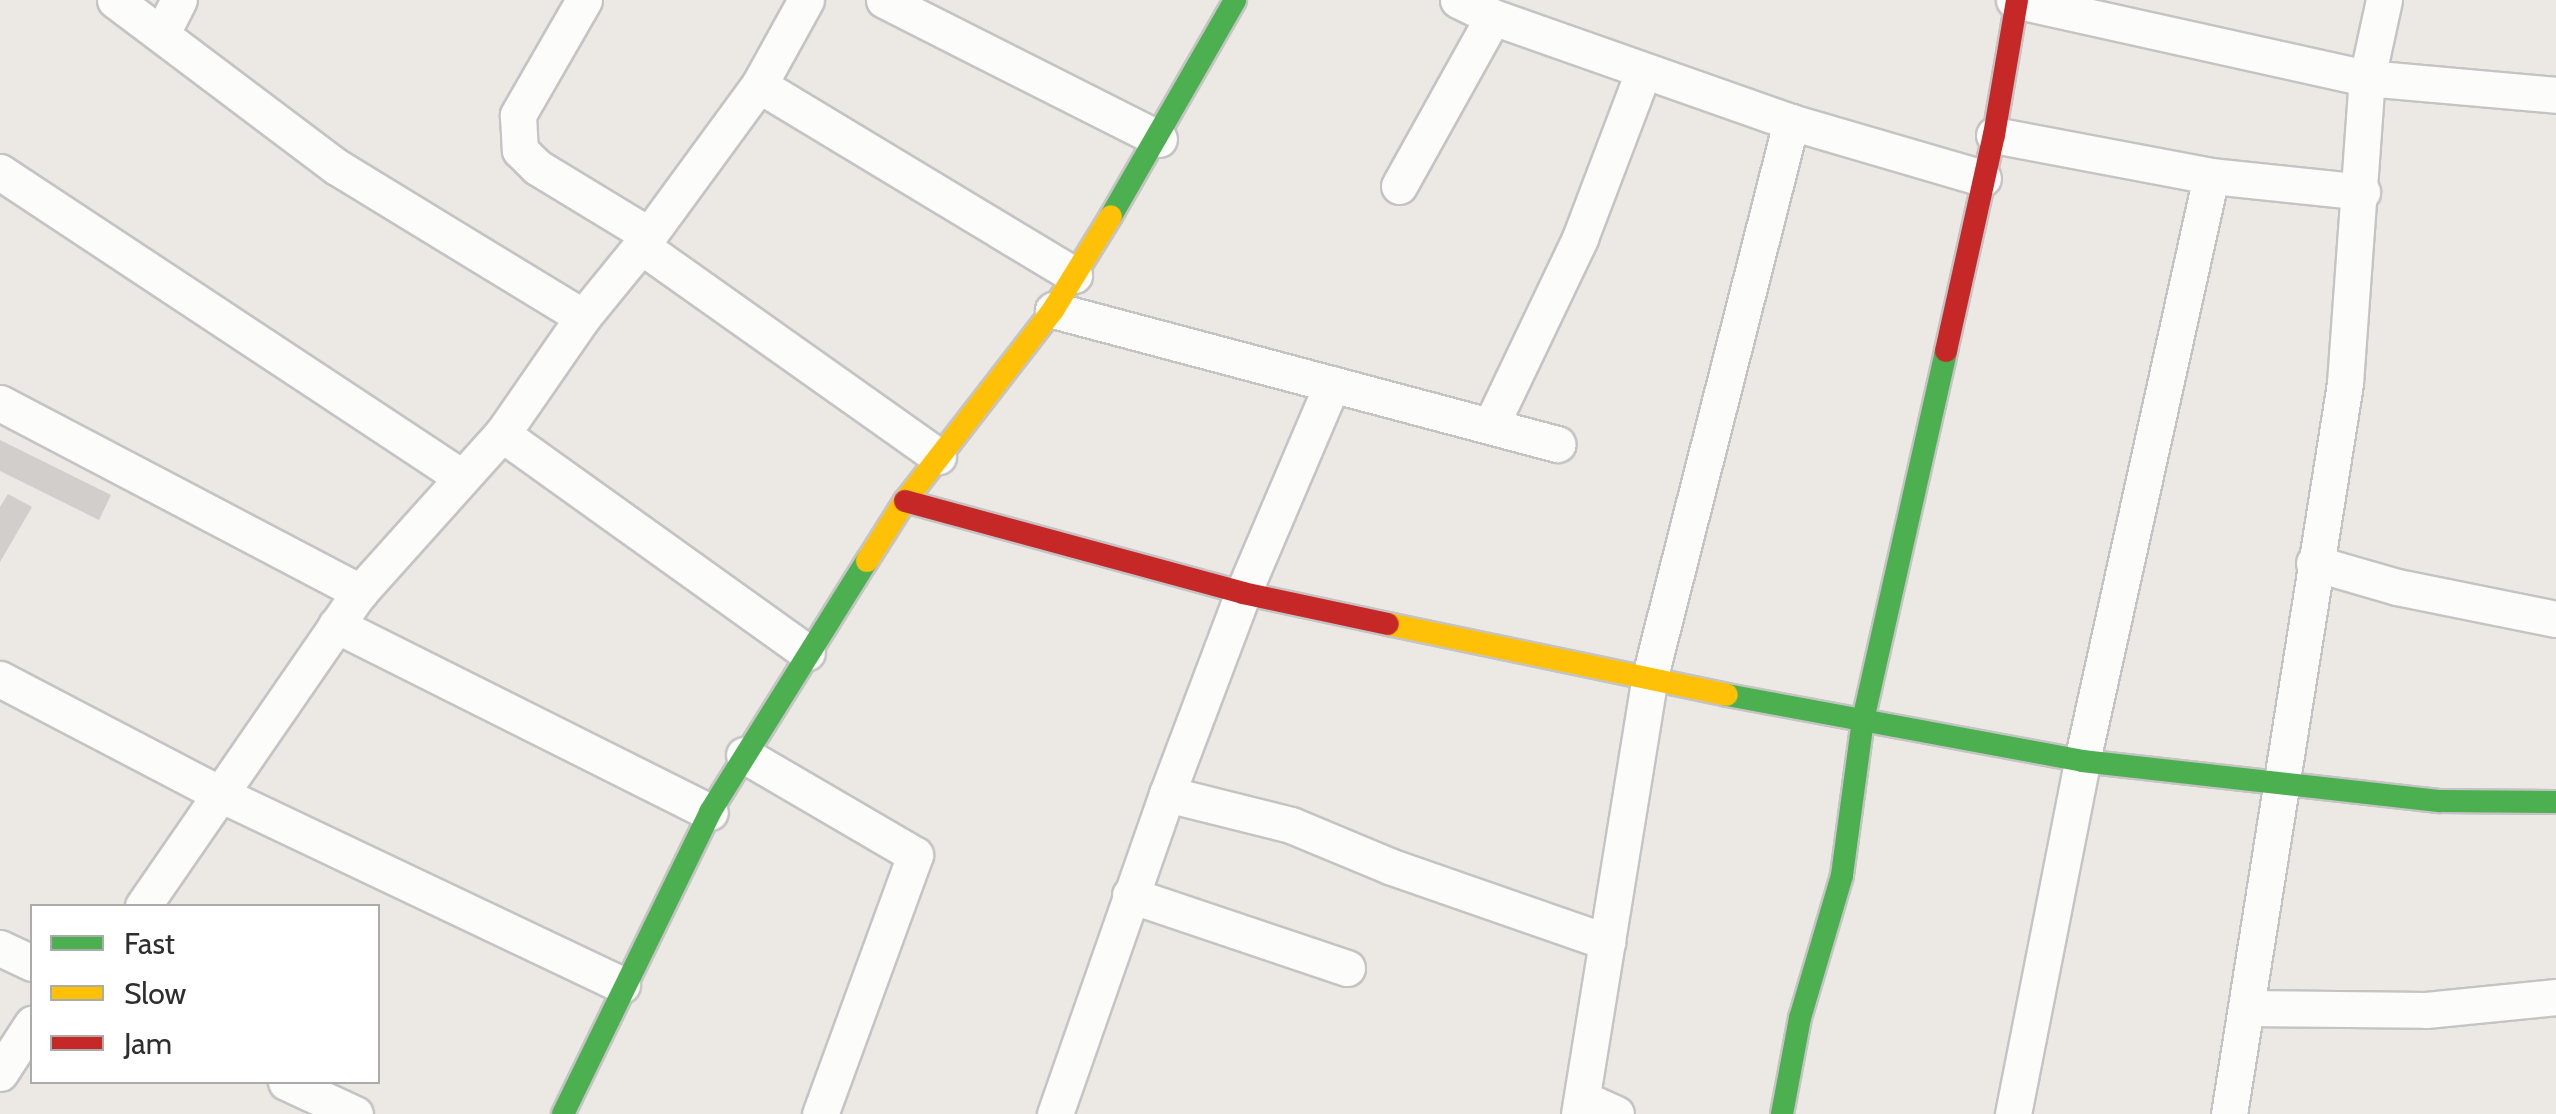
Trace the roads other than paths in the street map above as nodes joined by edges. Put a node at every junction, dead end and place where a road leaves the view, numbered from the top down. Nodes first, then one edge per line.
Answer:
1 (115, 0) edge
2 (179, 0) edge
3 (584, 0) edge
4 (806, 0) edge
5 (884, 0) edge
6 (1235, 0) edge
7 (1458, 0) edge
8 (2016, 0) edge
9 (2384, 0) edge
10 (1494, 17) junction
11 (162, 33) junction
12 (1643, 72) junction
13 (2367, 78) junction
14 (759, 84) junction
15 (2556, 95) edge
16 (1792, 122) junction
17 (1994, 135) junction
18 (1159, 139) junction
19 (0, 172) edge
20 (2211, 176) junction
21 (1982, 178) junction
22 (1399, 186) dead end
23 (2362, 192) junction
24 (645, 241) junction
25 (1074, 275) junction
26 (1052, 310) junction
27 (583, 317) junction
28 (1332, 384) junction
29 (0, 402) edge
30 (1491, 426) junction
31 (502, 434) junction
32 (1557, 444) dead end
33 (938, 456) junction
34 (460, 476) junction
35 (905, 500) junction
36 (2314, 564) junction
37 (360, 592) junction
38 (1243, 593) junction
39 (2556, 619) edge
40 (336, 625) junction
41 (807, 652) junction
42 (0, 679) edge
43 (1649, 680) junction
44 (1863, 720) junction
45 (744, 756) junction
46 (2082, 761) junction
47 (2282, 783) junction
48 (220, 794) junction
49 (1166, 794) junction
50 (2556, 802) edge
51 (710, 812) junction
52 (1130, 895) junction
53 (144, 904) edge
54 (1607, 942) junction
55 (0, 948) edge
56 (30, 962) edge
57 (1347, 968) dead end
58 (622, 985) junction
59 (2556, 997) edge
60 (2248, 1008) junction
61 (30, 1027) edge
62 (0, 1073) edge
63 (290, 1084) edge
64 (1581, 1107) edge
65 (355, 1114) edge
66 (563, 1114) edge
67 (820, 1114) edge
68 (1056, 1114) edge
69 (1616, 1114) edge
70 (1782, 1114) edge
71 (2013, 1114) edge
72 (2228, 1114) edge

1 - 11 street
2 - 11 street
3 - 24 street
4 - 14 street
5 - 18 street
6 - 18 street
7 - 10 street
8 - 13 street
8 - 17 street
9 - 13 street
10 - 12 street
10 - 22 street
11 - 27 street
12 - 16 street
12 - 30 street
13 - 15 street
13 - 23 street
14 - 24 street
14 - 25 street
16 - 21 street
16 - 43 street
17 - 20 street
17 - 21 street
18 - 25 street
19 - 34 street
20 - 23 street
20 - 46 street
21 - 44 street
23 - 36 street
24 - 27 street
24 - 33 street
25 - 26 street
26 - 28 street
26 - 33 street
27 - 31 street
28 - 30 street
28 - 38 street
29 - 37 street
30 - 32 street
31 - 34 street
31 - 41 street
33 - 35 street
34 - 37 street
35 - 38 street
35 - 41 street
36 - 39 street
36 - 47 street
37 - 40 street
38 - 43 street
38 - 49 street
40 - 48 street
40 - 51 street
41 - 45 street
42 - 48 street
43 - 44 street
43 - 54 street
44 - 46 street
44 - 70 street
45 - 51 street
45 - 67 street
46 - 47 street
46 - 71 street
47 - 50 street
47 - 60 street
48 - 53 street
48 - 58 street
49 - 52 street
49 - 54 street
51 - 58 street
52 - 57 street
52 - 68 street
54 - 64 street
55 - 56 street
58 - 66 street
59 - 60 street
60 - 72 street
61 - 62 street
63 - 65 street
64 - 69 street

